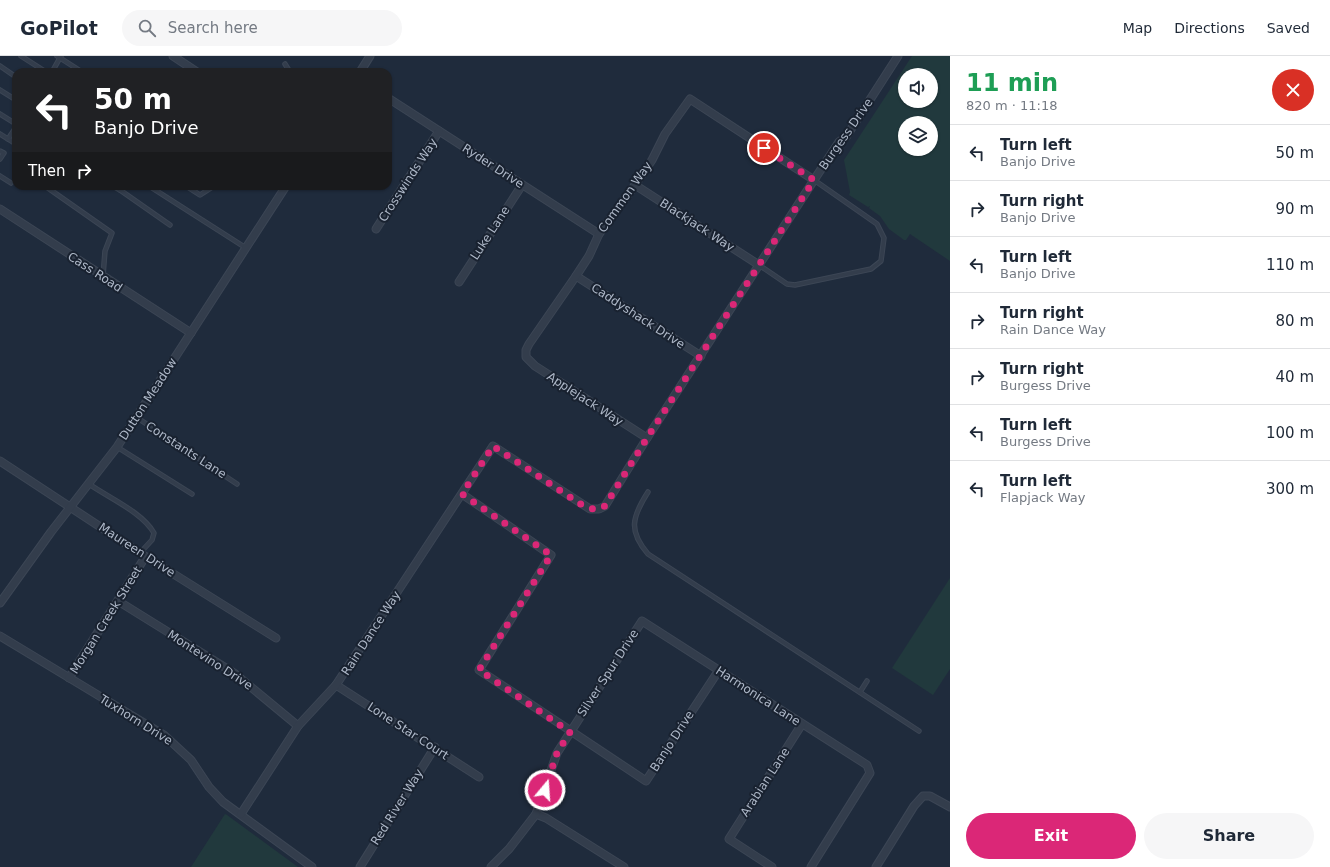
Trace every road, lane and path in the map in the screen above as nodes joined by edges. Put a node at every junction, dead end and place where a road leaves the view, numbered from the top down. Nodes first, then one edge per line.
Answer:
1 (21, 56) edge
2 (173, 56) edge
3 (370, 56) edge
4 (898, 56) edge
5 (59, 57) edge
6 (285, 64) dead end
7 (0, 66) edge
8 (40, 68) edge
9 (54, 68) edge
10 (76, 68) edge
11 (191, 68) edge
12 (288, 68) edge
13 (362, 68) edge
14 (12, 74) edge
15 (0, 90) edge
16 (12, 98) edge
17 (392, 101) edge
18 (0, 114) edge
19 (12, 122) edge
20 (439, 131) junction
21 (12, 132) edge
22 (0, 134) edge
23 (8, 139) junction
24 (12, 142) edge
25 (0, 150) edge
26 (0, 159) edge
27 (0, 176) edge
28 (814, 180) junction
29 (11, 184) dead end
30 (522, 185) junction
31 (636, 185) junction
32 (51, 190) edge
33 (120, 190) edge
34 (155, 190) edge
35 (192, 190) edge
36 (208, 190) edge
37 (283, 190) edge
38 (0, 209) edge
39 (170, 225) dead end
40 (376, 229) dead end
41 (599, 234) junction
42 (246, 248) junction
43 (759, 265) junction
44 (576, 276) junction
45 (103, 277) junction
46 (459, 282) dead end
47 (190, 333) junction
48 (526, 356) joint
49 (701, 356) junction
50 (136, 417) junction
51 (647, 438) junction
52 (493, 446) joint
53 (117, 447) junction
54 (0, 460) edge
55 (89, 484) junction
56 (236, 484) dead end
57 (648, 492) dead end
58 (192, 494) dead end
59 (462, 494) junction
60 (70, 507) junction
61 (140, 553) junction
62 (142, 562) dead end
63 (118, 602) junction
64 (0, 604) edge
65 (642, 621) joint
66 (0, 636) edge
67 (276, 638) dead end
68 (718, 670) junction
69 (69, 678) junction
70 (868, 681) dead end
71 (336, 685) junction
72 (860, 692) junction
73 (802, 724) junction
74 (298, 726) junction
75 (919, 731) dead end
76 (570, 732) junction
77 (435, 747) junction
78 (479, 777) dead end
79 (950, 807) edge
80 (241, 814) junction
81 (536, 814) junction
82 (312, 867) edge
83 (360, 867) edge
84 (491, 867) edge
85 (624, 867) edge
86 (772, 867) edge
87 (811, 867) edge
88 (876, 867) edge

1 - 8 lane
2 - 11 street
3 - 13 street
4 - 28 street, Burgess Drive
5 - 9 lane
5 - 10 lane
6 - 12 lane
7 - 14 lane
15 - 16 lane
17 - 20 street, Ryder Drive
18 - 19 lane
20 - 30 street, Ryder Drive
20 - 40 street, Crosswinds Way
21 - 23 lane
22 - 23 lane
23 - 24 lane
25 - 26 lane
27 - 29 lane
28 - 31 street, Common Way
28 - 43 street, Burgess Drive
28 - 43 lane
30 - 41 street, Ryder Drive
30 - 46 street, Luke Lane
31 - 41 street, Common Way
31 - 43 street, Blackjack Way
32 - 45 lane
33 - 39 lane
34 - 42 lane
35 - 36 lane
37 - 42 street, Dutton Meadow
38 - 45 street, Cass Road
41 - 44 street, Common Way
42 - 47 street, Dutton Meadow
43 - 49 street, Burgess Drive
44 - 48 street, Common Way
44 - 49 street, Caddyshack Drive
45 - 47 street, Cass Road
47 - 50 street, Dutton Meadow
48 - 51 street, Applejack Way
49 - 51 street, Burgess Drive
50 - 53 street, Dutton Meadow
50 - 56 lane, Constants Lane
51 - 52 street, Burgess Drive
52 - 59 street, Rain Dance Way
53 - 55 street, Dutton Meadow
53 - 58 lane
54 - 60 street, Maureen Drive
55 - 60 street, Dutton Meadow
55 - 61 lane
57 - 72 lane
59 - 71 street, Rain Dance Way
59 - 76 street, Banjo Drive
60 - 61 street, Maureen Drive
60 - 64 street, Dutton Meadow
61 - 67 street, Maureen Drive
62 - 63 street, Morgan Creek Street
63 - 69 street, Morgan Creek Street
63 - 74 street, Montevino Drive
65 - 68 street, Harmonica Lane
65 - 76 street, Silver Spur Drive
66 - 69 street, Tuxhorn Drive
68 - 73 street, Harmonica Lane
68 - 76 street, Banjo Drive
69 - 80 street, Tuxhorn Drive
70 - 72 lane
71 - 74 street, Rain Dance Way
71 - 77 street, Lone Star Court
72 - 75 lane
73 - 86 street, Arabian Lane
73 - 87 street, Harmonica Lane
74 - 80 street, Rain Dance Way
76 - 81 street, Silver Spur Drive
77 - 78 street, Lone Star Court
77 - 83 street, Red River Way
79 - 88 street
80 - 82 street, Tuxhorn Drive
81 - 84 street, Silver Spur Drive
81 - 85 street

